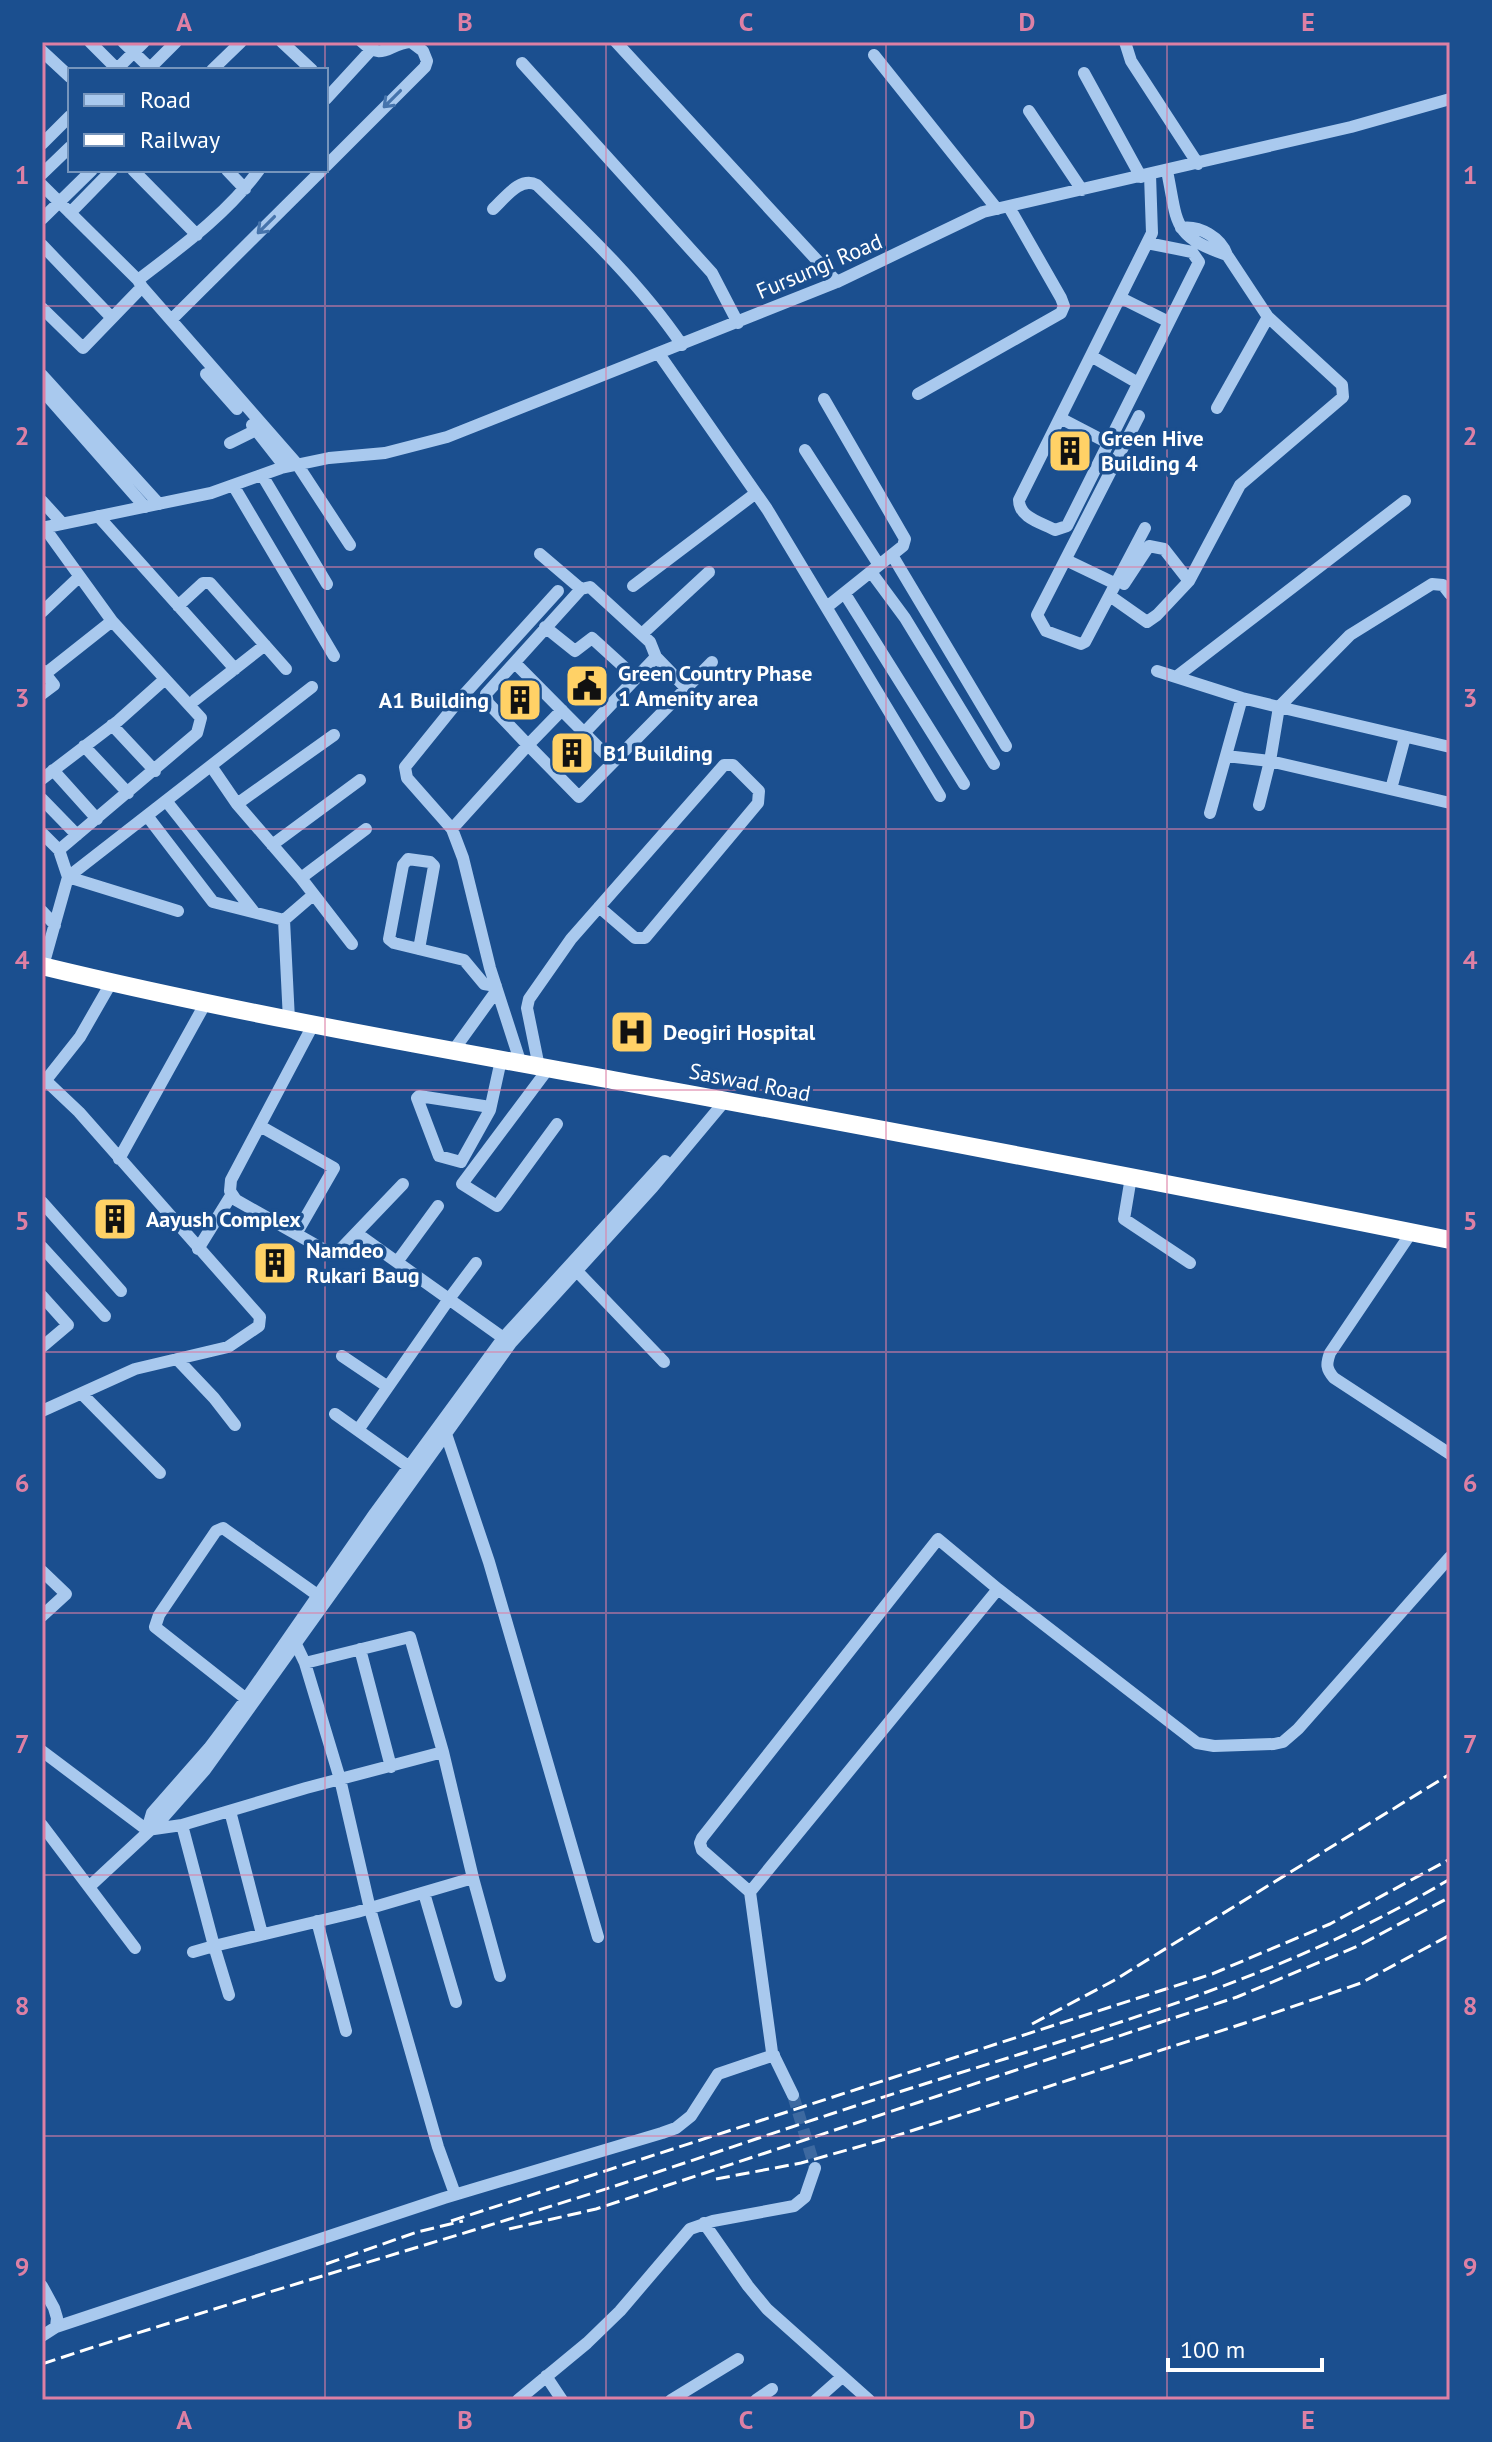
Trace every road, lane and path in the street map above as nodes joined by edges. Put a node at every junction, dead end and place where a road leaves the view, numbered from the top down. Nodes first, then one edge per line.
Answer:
1 (90, 42) edge
2 (123, 42) edge
3 (144, 42) edge
4 (176, 42) edge
5 (241, 42) edge
6 (282, 42) edge
7 (410, 42) edge
8 (616, 42) edge
9 (1125, 42) edge
10 (366, 46) edge
11 (42, 51) edge
12 (134, 53) junction
13 (874, 55) dead end
14 (522, 63) dead end
15 (114, 68) edge
16 (118, 68) edge
17 (148, 68) edge
18 (150, 68) edge
19 (214, 68) edge
20 (310, 68) edge
21 (1084, 73) dead end
22 (68, 75) edge
23 (329, 91) edge
24 (1450, 99) edge
25 (1029, 111) dead end
26 (68, 118) edge
27 (42, 123) edge
28 (52, 133) junction
29 (42, 144) edge
30 (68, 149) edge
31 (328, 164) edge
32 (1198, 164) junction
33 (1167, 171) junction
34 (90, 172) edge
35 (110, 172) edge
36 (135, 172) edge
37 (229, 172) edge
38 (258, 172) edge
39 (320, 172) edge
40 (42, 174) edge
41 (1146, 176) junction
42 (42, 185) edge
43 (245, 189) junction
44 (1082, 190) junction
45 (59, 202) junction
46 (1003, 208) junction
47 (493, 209) dead end
48 (70, 213) junction
49 (42, 219) edge
50 (197, 235) junction
51 (1147, 243) junction
52 (42, 245) edge
53 (837, 282) junction
54 (140, 284) junction
55 (1121, 298) junction
56 (42, 308) edge
57 (1268, 317) junction
58 (112, 318) junction
59 (171, 320) junction
60 (1169, 322) junction
61 (738, 323) junction
62 (682, 345) junction
63 (659, 354) junction
64 (1091, 356) junction
65 (206, 374) dead end
66 (42, 375) edge
67 (1138, 383) junction
68 (42, 390) edge
69 (918, 394) dead end
70 (824, 399) dead end
71 (1217, 408) dead end
72 (1139, 416) dead end
73 (1060, 418) junction
74 (256, 430) junction
75 (230, 443) dead end
76 (1108, 443) junction
77 (805, 450) dead end
78 (291, 466) junction
79 (262, 475) junction
80 (233, 485) junction
81 (756, 493) junction
82 (42, 501) edge
83 (1405, 501) dead end
84 (159, 504) junction
85 (145, 507) junction
86 (98, 516) junction
87 (62, 523) junction
88 (43, 527) edge
89 (1145, 528) dead end
90 (350, 545) dead end
91 (540, 554) dead end
92 (892, 555) junction
93 (1066, 560) junction
94 (875, 569) junction
95 (709, 572) dead end
96 (79, 577) junction
97 (1189, 581) junction
98 (327, 584) dead end
99 (1116, 584) junction
100 (633, 586) dead end
101 (581, 589) junction
102 (558, 591) dead end
103 (845, 594) junction
104 (1450, 594) edge
105 (1111, 598) junction
106 (178, 606) junction
107 (828, 606) junction
108 (42, 612) edge
109 (112, 621) junction
110 (545, 627) junction
111 (642, 634) junction
112 (265, 645) junction
113 (334, 656) dead end
114 (656, 657) junction
115 (712, 662) dead end
116 (515, 663) junction
117 (235, 669) junction
118 (286, 669) dead end
119 (1157, 671) dead end
120 (44, 672) edge
121 (1176, 677) junction
122 (636, 678) junction
123 (164, 680) junction
124 (312, 687) dead end
125 (686, 688) junction
126 (42, 694) edge
127 (1242, 698) junction
128 (195, 700) dead end
129 (1279, 707) junction
130 (562, 710) junction
131 (112, 725) junction
132 (584, 733) junction
133 (334, 735) dead end
134 (1405, 737) junction
135 (528, 745) junction
136 (84, 746) junction
137 (1006, 746) dead end
138 (1450, 747) edge
139 (1226, 756) junction
140 (1270, 761) junction
141 (613, 762) junction
142 (994, 764) dead end
143 (211, 766) junction
144 (53, 770) junction
145 (155, 771) junction
146 (42, 779) edge
147 (360, 780) dead end
148 (964, 784) dead end
149 (1391, 789) junction
150 (128, 793) junction
151 (940, 796) dead end
152 (42, 799) edge
153 (167, 802) junction
154 (1450, 803) edge
155 (237, 804) junction
156 (1259, 805) dead end
157 (1210, 813) dead end
158 (148, 817) junction
159 (97, 819) junction
160 (366, 829) dead end
161 (452, 829) junction
162 (42, 833) edge
163 (77, 835) junction
164 (272, 845) junction
165 (59, 850) junction
166 (68, 877) junction
167 (301, 878) junction
168 (313, 895) junction
169 (599, 907) junction
170 (42, 911) edge
171 (178, 911) dead end
172 (254, 912) junction
173 (284, 920) junction
174 (55, 925) junction
175 (352, 944) dead end
176 (419, 949) junction
177 (43, 966) edge
178 (111, 983) junction
179 (497, 988) junction
180 (205, 1004) junction
181 (289, 1020) junction
182 (313, 1025) junction
183 (453, 1051) junction
184 (501, 1060) junction
185 (536, 1067) junction
186 (43, 1081) edge
187 (720, 1101) junction
188 (490, 1107) junction
189 (557, 1124) dead end
190 (260, 1126) junction
191 (119, 1159) junction
192 (1131, 1177) junction
193 (403, 1184) dead end
194 (232, 1194) junction
195 (42, 1202) edge
196 (438, 1206) dead end
197 (1411, 1233) junction
198 (296, 1234) junction
199 (359, 1235) dead end
200 (1450, 1240) edge
201 (42, 1247) edge
202 (198, 1249) junction
203 (397, 1262) junction
204 (476, 1263) dead end
205 (1190, 1263) dead end
206 (574, 1268) junction
207 (121, 1291) dead end
208 (42, 1296) edge
209 (449, 1299) junction
210 (105, 1316) dead end
211 (507, 1340) junction
212 (42, 1347) edge
213 (342, 1356) dead end
214 (177, 1359) junction
215 (664, 1362) dead end
216 (388, 1387) junction
217 (82, 1394) junction
218 (42, 1411) edge
219 (335, 1414) dead end
220 (235, 1425) dead end
221 (444, 1428) junction
222 (358, 1430) junction
223 (1450, 1454) edge
224 (413, 1470) junction
225 (160, 1473) dead end
226 (1450, 1557) edge
227 (42, 1571) edge
228 (998, 1589) junction
229 (321, 1598) junction
230 (42, 1616) edge
231 (294, 1639) junction
232 (360, 1649) junction
233 (305, 1663) junction
234 (250, 1701) junction
235 (42, 1751) edge
236 (443, 1752) junction
237 (391, 1767) junction
238 (340, 1779) junction
239 (230, 1811) junction
240 (42, 1825) edge
241 (182, 1825) junction
242 (147, 1830) junction
243 (473, 1878) junction
244 (90, 1886) junction
245 (750, 1892) junction
246 (424, 1893) junction
247 (370, 1909) junction
248 (317, 1921) junction
249 (262, 1934) junction
250 (598, 1937) dead end
251 (214, 1946) junction
252 (135, 1948) dead end
253 (193, 1952) dead end
254 (500, 1976) dead end
255 (229, 1995) dead end
256 (456, 2002) dead end
257 (346, 2031) dead end
258 (774, 2055) junction
259 (793, 2095) tunnel mouth
260 (815, 2168) tunnel mouth
261 (455, 2194) junction
262 (704, 2223) junction
263 (42, 2286) edge
264 (56, 2327) junction
265 (42, 2336) edge
266 (738, 2359) dead end
267 (546, 2376) junction
268 (842, 2377) junction
269 (772, 2389) dead end
270 (518, 2400) edge
271 (562, 2400) edge
272 (671, 2400) edge
273 (756, 2400) edge
274 (816, 2400) edge
275 (869, 2400) edge

1 - 15 street
2 - 12 street
3 - 12 street
4 - 18 street
5 - 19 street
6 - 20 street
7 - 10 street
7 -> 31 street
8 - 53 street
9 - 32 street
10 - 23 street
11 - 22 street
12 - 16 street
12 - 17 street
13 - 46 street
14 - 61 street
21 - 41 street
24 - 32 street, Fursungi Road
25 - 44 street
26 - 28 street
27 - 28 street
28 - 29 street
30 - 40 street
32 - 33 street, Fursungi Road
33 - 41 street, Fursungi Road
33 - 57 street
34 - 45 street
35 - 48 street
36 - 50 street
37 - 43 street
38 - 43 street
39 -> 59 street
41 - 44 street, Fursungi Road
41 - 51 street
42 - 45 street
43 - 50 street
44 - 46 street, Fursungi Road
45 - 48 street
45 - 49 street
46 - 53 street, Fursungi Road
46 - 69 street
47 - 62 street
48 - 54 street
50 - 54 street
51 - 55 street
51 - 60 street
52 - 58 street
53 - 61 street, Fursungi Road
54 - 58 street
54 - 59 street
55 - 60 street
55 - 64 street
56 - 58 street
57 - 71 street
57 - 97 street
59 - 78 street
60 - 67 street
61 - 62 street, Fursungi Road
62 - 63 street, Fursungi Road
63 - 78 street, Fursungi Road
63 - 81 street
64 - 67 street
64 - 73 street
65 - 74 street
66 - 84 street
67 - 76 street
68 - 85 street
70 - 92 street
72 - 93 street
73 - 76 street
73 - 76 street
74 - 75 street
74 - 78 street
77 - 94 street
78 - 79 street, Fursungi Road
78 - 90 street
79 - 80 street, Fursungi Road
79 - 98 street
80 - 84 street, Fursungi Road
80 - 113 street
81 - 100 street
81 - 107 street
82 - 87 street
83 - 121 street
84 - 85 street, Fursungi Road
85 - 86 street, Fursungi Road
86 - 87 street, Fursungi Road
86 - 106 street
87 - 88 street, Fursungi Road
88 - 96 street
89 - 99 street
91 - 101 street
92 - 94 street
92 - 137 street
93 - 99 street
93 - 105 street
94 - 103 street
94 - 142 street
95 - 111 street
96 - 108 street
96 - 109 street
97 - 105 street
97 - 105 street
99 - 105 street
101 - 110 street
101 - 111 street
102 - 161 street
103 - 107 street
103 - 148 street
104 - 129 street
106 - 112 street
106 - 117 street
107 - 151 street
109 - 120 street
109 - 123 street
110 - 116 street
110 - 122 street
111 - 114 street
112 - 117 street
112 - 118 street
114 - 122 street
114 - 125 street
115 - 125 street
116 - 130 street
116 - 135 street
117 - 128 street
119 - 121 street
120 - 126 street
121 - 127 street
122 - 132 street
123 - 131 street
123 - 145 street
124 - 143 street
125 - 141 street
127 - 129 street
127 - 139 street
129 - 134 street
129 - 140 street
130 - 132 street
130 - 135 street
131 - 136 street
131 - 145 street
132 - 141 street
133 - 155 street
134 - 138 street
134 - 149 street
135 - 141 street
135 - 161 street
136 - 144 street
136 - 150 street
139 - 140 street
139 - 157 street
140 - 149 street
140 - 156 street
143 - 153 street
143 - 155 street
144 - 146 street
144 - 159 street
145 - 150 street
147 - 164 street
149 - 154 street
150 - 159 street
152 - 163 street
153 - 158 street
153 - 172 street
155 - 164 street
158 - 166 street
158 - 172 street
159 - 163 street
160 - 167 street
161 - 179 street
162 - 165 street
163 - 165 street
164 - 167 street
165 - 166 street
166 - 171 street
166 - 174 street
167 - 168 street
168 - 173 street
168 - 175 street
169 - 169 street
169 - 185 street
170 - 174 street
172 - 173 street
173 - 181 street
174 - 177 street
176 - 176 street
176 - 179 street
177 - 178 highway, Saswad Road
178 - 180 highway, Saswad Road
178 - 186 street
179 - 183 street
179 - 185 street
180 - 181 highway, Saswad Road
180 - 191 street
181 - 182 highway, Saswad Road
182 - 183 highway, Saswad Road
182 - 190 street
183 - 184 highway, Saswad Road
184 - 185 highway, Saswad Road
184 - 188 street
185 - 187 highway, Saswad Road
185 - 189 street
186 - 191 street
187 - 192 highway, Saswad Road
187 - 206 street
188 - 188 street
190 - 194 street
190 - 198 street
191 - 202 street
192 - 197 highway, Saswad Road
192 - 205 street
193 - 198 street
194 - 198 street
194 - 202 street
195 - 207 street
196 - 203 street
197 - 200 highway, Saswad Road
197 - 223 street
199 - 203 street
201 - 210 street
202 - 214 street
203 - 209 street
204 - 209 street
206 - 211 street
206 - 215 street
208 - 212 street
209 - 211 street
209 - 216 street
211 - 221 street
213 - 216 street
214 - 217 street
214 - 220 street
216 - 222 street
217 - 218 street
217 - 225 street
219 - 222 street
221 - 224 street
221 - 250 street
222 - 224 street
224 - 229 street
226 - 228 street
227 - 230 street
228 - 245 street
228 - 245 street
229 - 231 street
229 - 234 street
231 - 233 street
231 - 234 street
232 - 233 street
232 - 236 street
232 - 237 street
233 - 238 street
234 - 242 street
235 - 242 street
236 - 237 street
236 - 243 street
237 - 238 street
238 - 239 street
238 - 247 street
239 - 241 street
239 - 249 street
240 - 244 street
241 - 242 street
241 - 251 street
242 - 244 street
243 - 246 street
243 - 254 street
244 - 252 street
245 - 258 street
246 - 247 street
246 - 256 street
247 - 248 street
247 - 261 street
248 - 249 street
248 - 257 street
249 - 251 street
251 - 253 street
251 - 255 street
258 - 259 street
258 - 261 street
260 - 262 street
261 - 264 street
262 - 267 street
262 - 268 street
263 - 264 street
264 - 265 street
266 - 272 street
267 - 270 street
267 - 271 street
268 - 274 street
268 - 275 street
269 - 273 street

